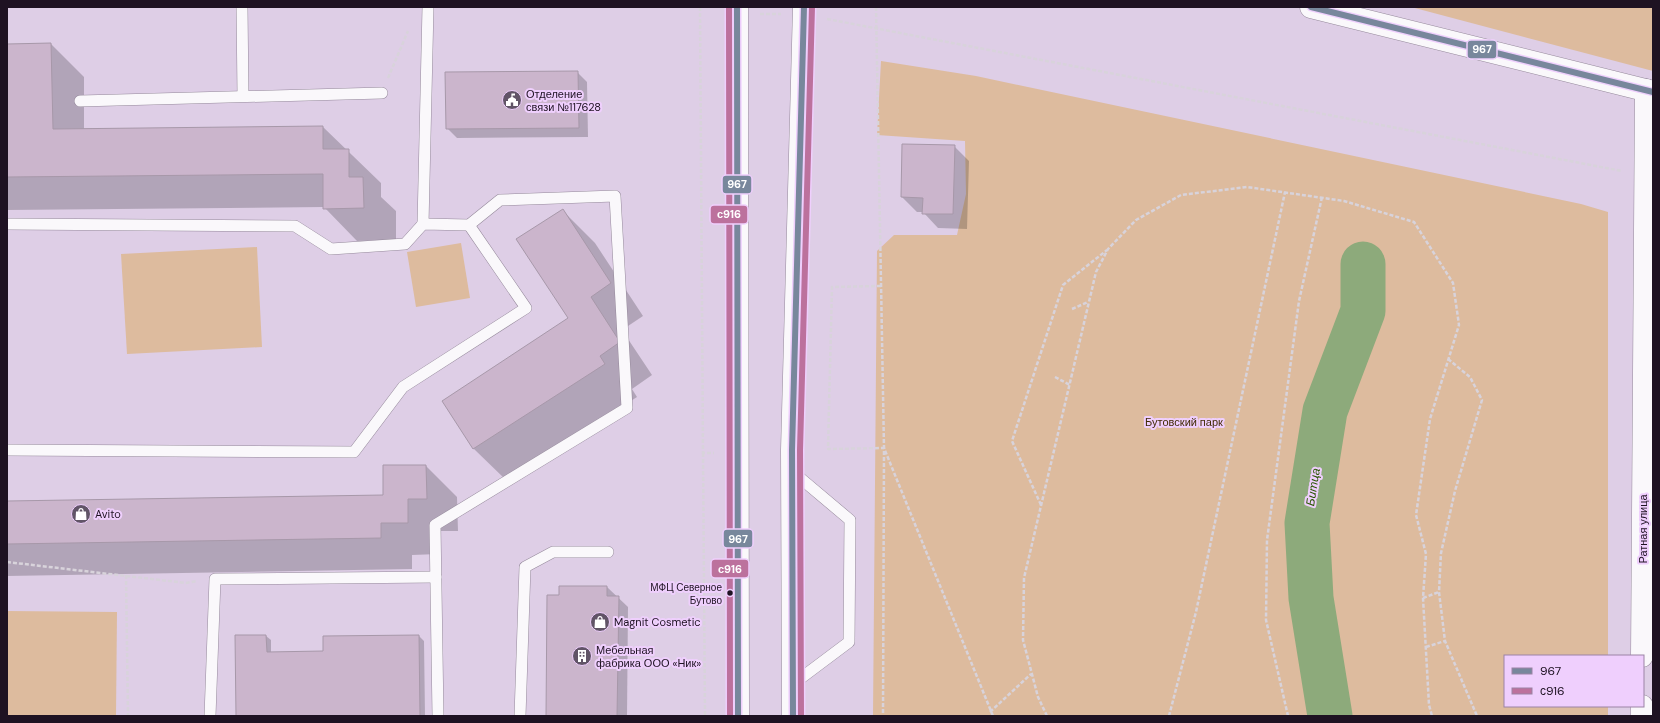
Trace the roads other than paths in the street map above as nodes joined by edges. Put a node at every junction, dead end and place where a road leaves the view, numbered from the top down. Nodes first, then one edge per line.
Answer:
1 (242, 7) edge
2 (428, 7) edge
3 (1311, 7) edge
4 (737, 10) edge
5 (804, 11) edge
6 (1649, 91) edge
7 (382, 93) road end
8 (243, 96) junction
9 (80, 101) dead end
10 (7, 224) edge
11 (423, 224) junction
12 (469, 225) junction
13 (7, 450) edge
14 (792, 472) junction
15 (608, 552) dead end
16 (436, 577) junction
17 (1642, 655) edge
18 (793, 684) junction
19 (210, 716) edge
20 (438, 716) edge
21 (520, 716) edge
22 (738, 716) edge
23 (793, 716) edge

1 - 8 lane
2 - 11 lane
3 - 6 street
4 - 22 street
5 - 14 street
6 - 17 street, Ратная улица
7 - 8 lane
8 - 9 lane
10 - 11 lane
11 - 12 lane
12 - 13 lane
12 - 16 lane
14 - 18 street
14 - 18 lane
15 - 21 lane
16 - 19 lane
16 - 20 lane
18 - 23 street

